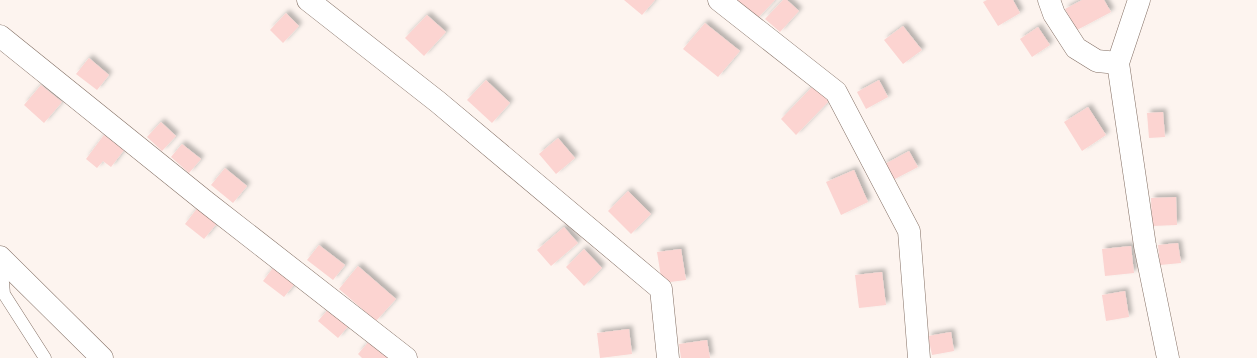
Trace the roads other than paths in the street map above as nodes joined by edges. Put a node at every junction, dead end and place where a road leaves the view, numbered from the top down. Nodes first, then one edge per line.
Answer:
1 (308, 0) edge
2 (719, 0) edge
3 (1049, 0) edge
4 (1139, 0) edge
5 (0, 36) edge
6 (1118, 63) junction
7 (0, 257) edge
8 (45, 358) edge
9 (102, 358) edge
10 (406, 358) edge
11 (668, 358) edge
12 (919, 358) edge
13 (1168, 358) edge

1 - 11 street
2 - 12 street
3 - 6 street
4 - 6 street
5 - 10 street
6 - 13 street
7 - 8 lane
7 - 9 street

